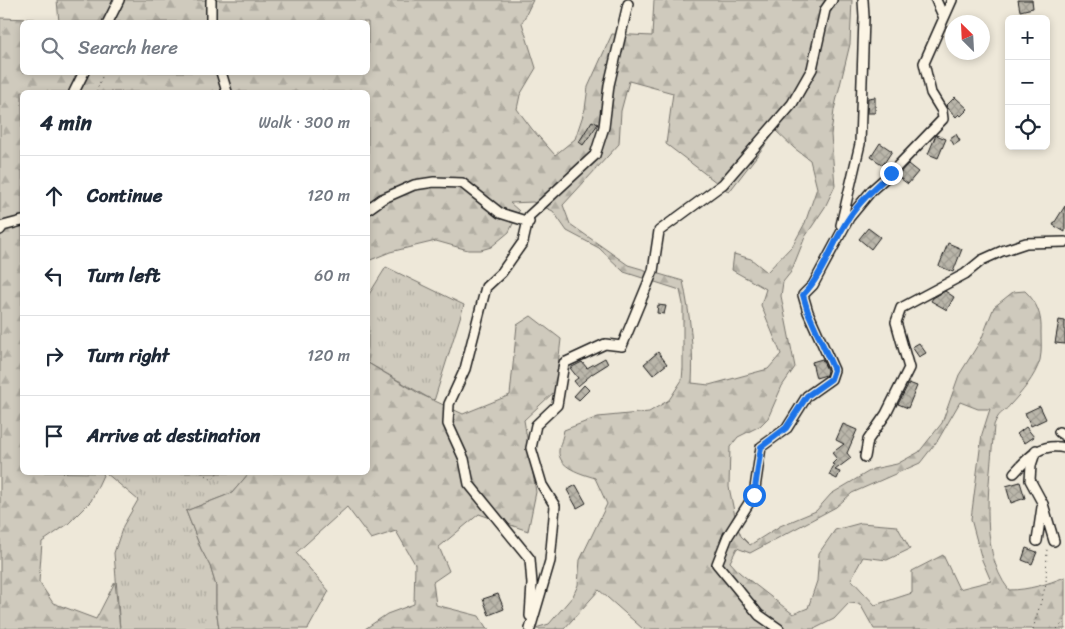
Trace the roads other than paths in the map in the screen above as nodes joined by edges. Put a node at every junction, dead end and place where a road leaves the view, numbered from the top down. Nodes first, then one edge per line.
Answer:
1 (119, 0) edge
2 (211, 0) edge
3 (832, 0) edge
4 (863, 0) edge
5 (936, 0) edge
6 (952, 0) edge
7 (628, 4) dead end
8 (944, 18) junction
9 (109, 20) edge
10 (211, 20) edge
11 (82, 75) edge
12 (222, 75) edge
13 (75, 90) edge
14 (226, 90) edge
15 (370, 208) edge
16 (20, 222) edge
17 (528, 222) junction
18 (0, 230) edge
19 (838, 238) junction
20 (1065, 242) edge
21 (1065, 448) edge
22 (1036, 450) junction
23 (864, 458) dead end
24 (1014, 473) dead end
25 (1043, 504) junction
26 (1037, 541) dead end
27 (1054, 541) road end
28 (529, 629) edge
29 (779, 629) edge

1 - 9 street
2 - 10 street
3 - 28 street
4 - 19 street
5 - 8 street
6 - 8 street
7 - 17 street
8 - 19 street
11 - 13 street
12 - 14 street
15 - 17 street
16 - 18 street
17 - 28 street
19 - 29 street
20 - 23 street
21 - 22 street
22 - 24 street
22 - 25 street
25 - 26 street
25 - 27 street

